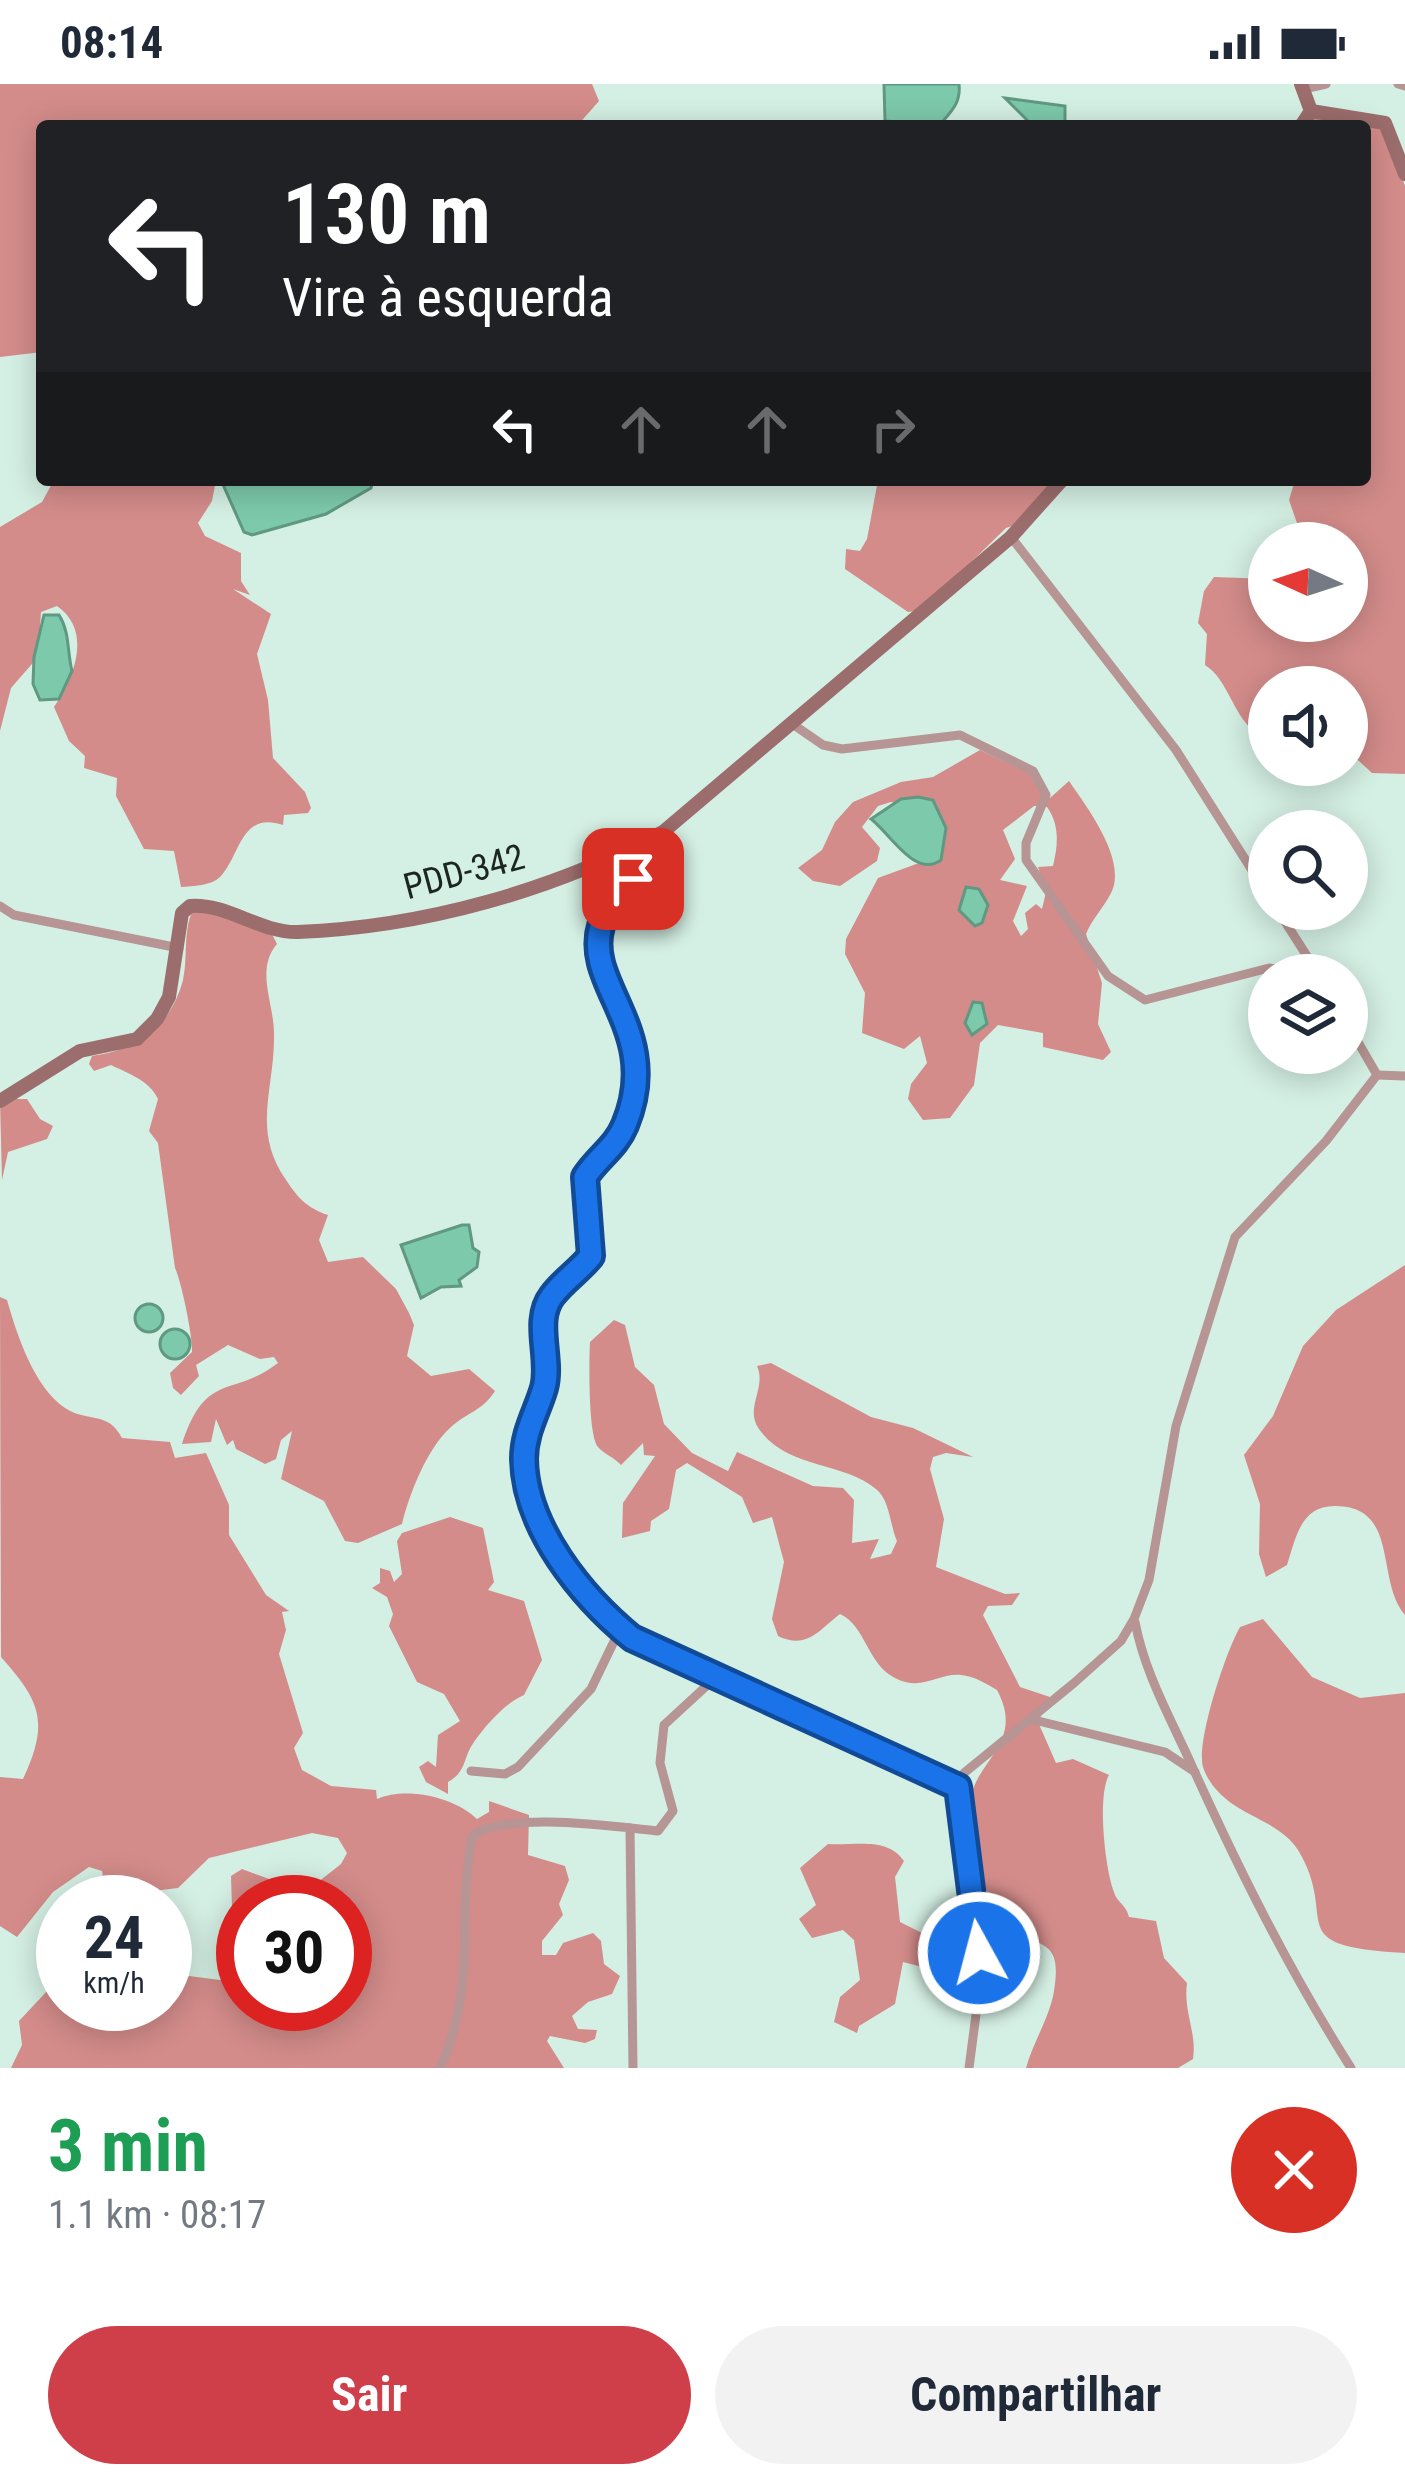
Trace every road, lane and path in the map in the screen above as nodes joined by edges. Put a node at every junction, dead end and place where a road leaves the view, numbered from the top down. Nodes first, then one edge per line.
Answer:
1 (1326, 84) edge
2 (1302, 86) edge
3 (1311, 111) junction
4 (1305, 120) edge
5 (1366, 120) edge
6 (1371, 121) edge
7 (1405, 174) edge
8 (1057, 486) edge
9 (1011, 537) junction
10 (791, 723) junction
11 (663, 832) junction
12 (1248, 864) edge
13 (0, 906) edge
14 (178, 948) junction
15 (1248, 973) edge
16 (1368, 1059) edge
17 (1377, 1075) junction
18 (1405, 1076) edge
19 (0, 1101) edge
20 (1135, 1619) junction
21 (620, 1629) junction
22 (714, 1679) junction
23 (1029, 1718) junction
24 (471, 1771) dead end
25 (1195, 1772) junction
26 (958, 1787) junction
27 (630, 1828) junction
28 (440, 2068) edge
29 (633, 2068) edge
30 (969, 2068) edge
31 (1351, 2068) edge

1 - 2 street
2 - 3 street
3 - 4 street
3 - 5 street
6 - 7 street
8 - 9 street, PDD-342 / PDD-342
9 - 10 street, PDD-342 / PDD-342
9 - 12 street
10 - 11 street, PDD-342 / PDD-342
10 - 15 street
11 - 14 street, PDD-342 / PDD-342
11 - 21 street
13 - 14 street
14 - 19 street, PDD-342 / PDD-342
16 - 17 street
17 - 18 street
17 - 20 street
20 - 23 street
20 - 25 street
21 - 22 street
21 - 24 street
22 - 26 street
22 - 27 street
23 - 25 street
23 - 26 street
25 - 31 street
26 - 30 street
27 - 28 street
27 - 29 street

